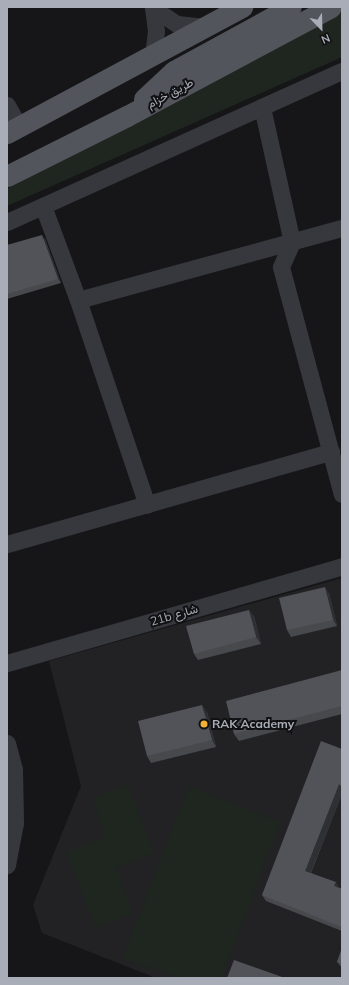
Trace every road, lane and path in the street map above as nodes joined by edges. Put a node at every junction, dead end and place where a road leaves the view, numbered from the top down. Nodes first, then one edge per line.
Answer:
1 (242, 7) edge
2 (291, 7) edge
3 (331, 7) edge
4 (153, 8) edge
5 (205, 27) junction
6 (153, 54) junction
7 (342, 71) edge
8 (7, 105) edge
9 (262, 107) junction
10 (127, 116) junction
11 (13, 130) edge
12 (7, 176) edge
13 (43, 206) junction
14 (7, 222) edge
15 (342, 228) edge
16 (292, 242) junction
17 (78, 300) junction
18 (331, 452) junction
19 (342, 494) edge
20 (147, 505) junction
21 (7, 544) edge
22 (342, 566) edge
23 (7, 663) edge
24 (7, 743) edge
25 (7, 865) edge

1 - 5 main road
2 - 10 main road
3 - 10 main road, طريق خزام
4 - 5 street
4 - 6 street
5 - 6 main road
6 - 11 main road
7 - 9 street
8 - 11 street
9 - 13 street
9 - 16 street
10 - 12 main road, طريق خزام
13 - 14 street
13 - 17 street
15 - 16 street
16 - 17 street
16 - 18 street
17 - 20 street
18 - 19 street
18 - 20 street
20 - 21 street
22 - 23 street, 21b شارع
24 - 25 street

